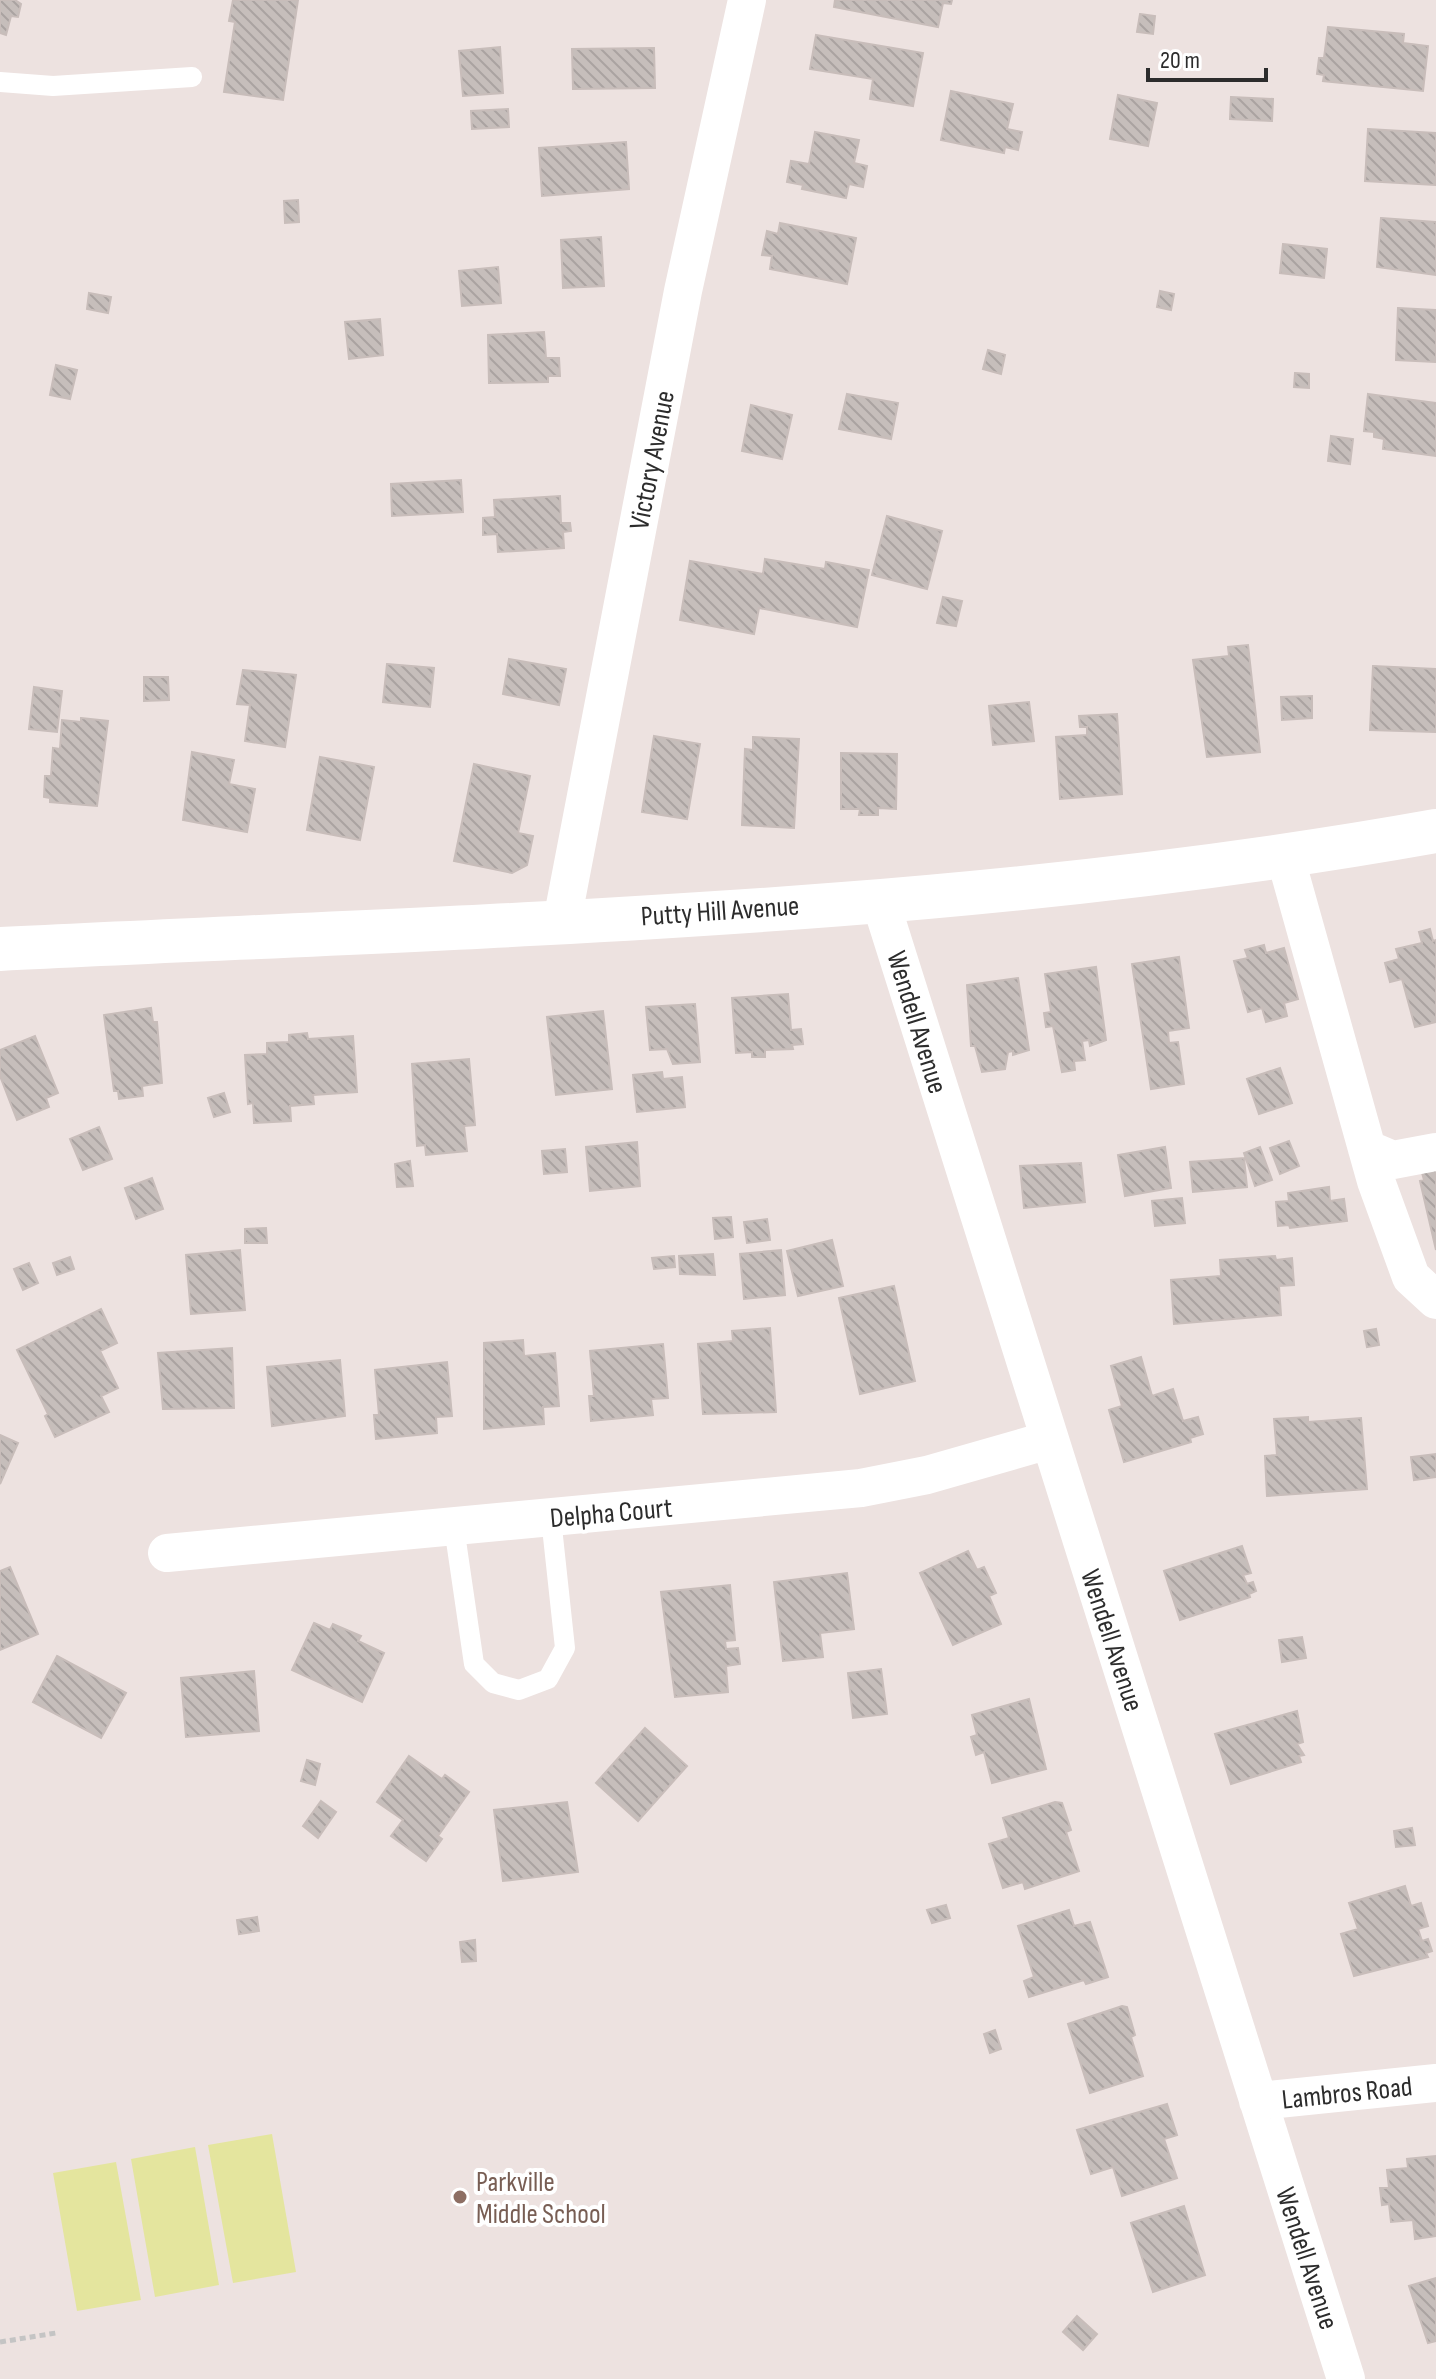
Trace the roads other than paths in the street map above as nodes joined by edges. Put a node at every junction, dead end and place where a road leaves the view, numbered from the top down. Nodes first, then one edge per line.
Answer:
1 (747, 0) edge
2 (192, 77) dead end
3 (0, 82) edge
4 (1436, 831) edge
5 (1285, 856) junction
6 (880, 900) junction
7 (562, 921) junction
8 (0, 949) edge
9 (1367, 1149) junction
10 (1436, 1152) edge
11 (1436, 1300) edge
12 (1049, 1440) junction
13 (551, 1518) junction
14 (454, 1527) junction
15 (167, 1553) dead end
16 (1436, 2083) edge
17 (1258, 2101) junction
18 (1346, 2379) edge

1 - 7 street, Victory Avenue
2 - 3 lane
4 - 5 main road, Putty Hill Avenue
5 - 6 main road, Putty Hill Avenue
5 - 9 street
6 - 7 main road, Putty Hill Avenue
6 - 12 street, Wendell Avenue
7 - 8 main road, Putty Hill Avenue
9 - 10 street
9 - 11 street
12 - 13 street, Delpha Court
12 - 17 street, Wendell Avenue
13 - 14 street, Delpha Court
13 - 14 lane
14 - 15 street, Delpha Court
16 - 17 street, Lambros Road
17 - 18 street, Wendell Avenue

